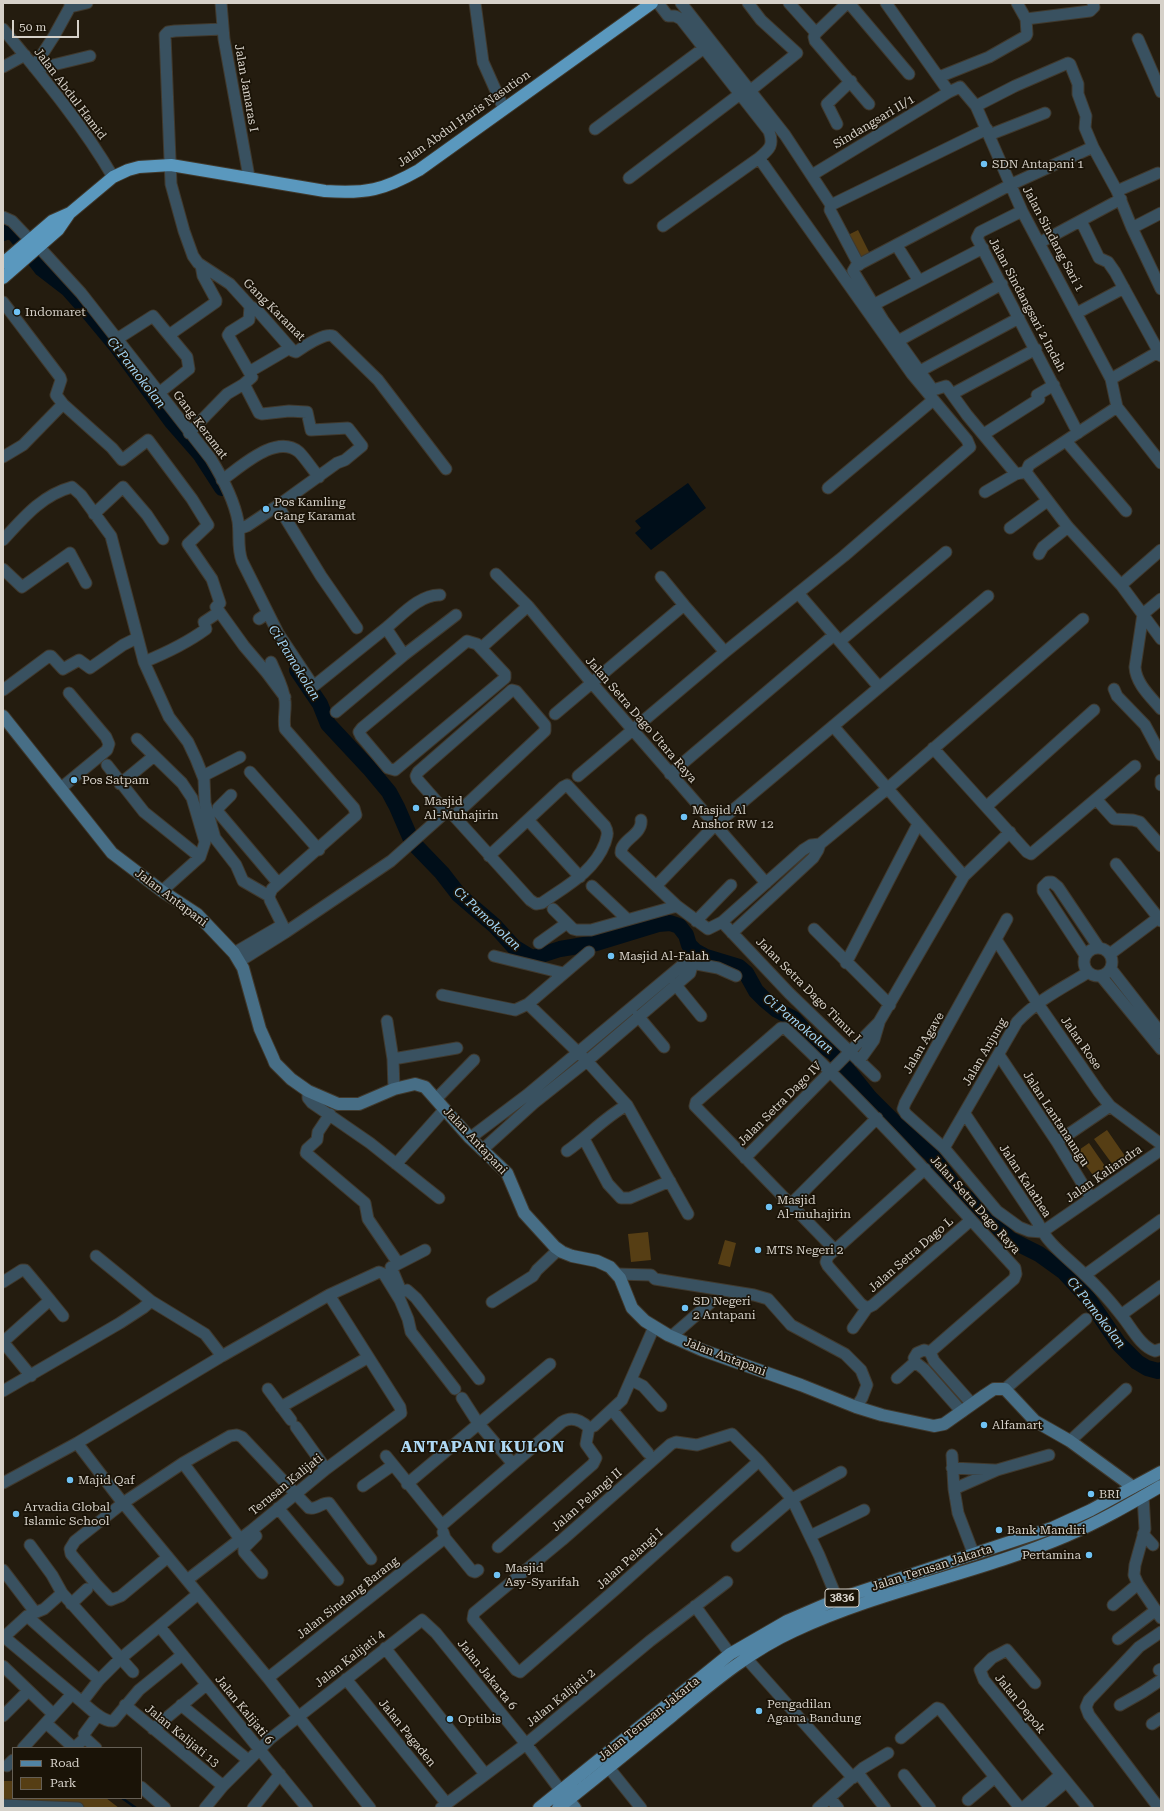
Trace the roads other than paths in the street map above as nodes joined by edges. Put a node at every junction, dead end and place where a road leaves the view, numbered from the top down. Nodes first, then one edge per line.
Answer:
1 (87, 3) edge
2 (221, 3) edge
3 (475, 3) edge
4 (652, 3) edge
5 (658, 3) edge
6 (681, 3) edge
7 (748, 3) edge
8 (789, 3) edge
9 (848, 3) edge
10 (886, 3) edge
11 (1017, 3) edge
12 (1093, 3) edge
13 (70, 5) edge
14 (1026, 19) junction
15 (3, 29) edge
16 (223, 29) junction
17 (816, 33) junction
18 (1138, 39) dead end
19 (704, 48) junction
20 (25, 55) junction
21 (90, 56) dead end
22 (3, 67) edge
23 (34, 67) junction
24 (909, 74) dead end
25 (939, 77) junction
26 (1158, 78) edge
27 (850, 81) junction
28 (746, 92) junction
29 (950, 92) junction
30 (1161, 92) edge
31 (869, 104) dead end
32 (976, 106) junction
33 (504, 109) junction
34 (1045, 113) dead end
35 (837, 124) dead end
36 (595, 129) dead end
37 (988, 132) junction
38 (1093, 146) junction
39 (759, 158) junction
40 (171, 165) junction
41 (1158, 173) dead end
42 (812, 175) junction
43 (113, 177) junction
44 (249, 178) junction
45 (629, 178) dead end
46 (1010, 185) junction
47 (1119, 195) junction
48 (831, 205) junction
49 (1022, 211) junction
50 (1161, 214) edge
51 (3, 217) edge
52 (1081, 221) junction
53 (663, 226) dead end
54 (1132, 228) junction
55 (1039, 243) junction
56 (33, 245) junction
57 (897, 246) junction
58 (983, 248) junction
59 (17, 258) junction
60 (3, 263) edge
61 (201, 265) junction
62 (859, 265) junction
63 (3, 278) edge
64 (919, 281) junction
65 (1002, 284) junction
66 (1124, 288) junction
67 (1161, 289) edge
68 (3, 302) edge
69 (874, 305) junction
70 (250, 306) junction
71 (1077, 313) junction
72 (1019, 318) junction
73 (169, 334) junction
74 (117, 339) junction
75 (898, 342) junction
76 (290, 348) junction
77 (1036, 349) junction
78 (1160, 354) edge
79 (920, 371) junction
80 (249, 372) junction
81 (1111, 378) junction
82 (244, 384) junction
83 (1054, 385) junction
84 (159, 394) junction
85 (952, 394) junction
86 (932, 401) junction
87 (63, 404) junction
88 (1117, 407) junction
89 (189, 432) junction
90 (1078, 433) junction
91 (984, 434) junction
92 (1066, 441) junction
93 (3, 457) edge
94 (1160, 460) edge
95 (446, 469) dead end
96 (1021, 473) junction
97 (318, 477) junction
98 (222, 480) junction
99 (828, 488) dead end
100 (985, 492) dead end
101 (1047, 502) junction
102 (278, 506) junction
103 (1126, 511) dead end
104 (94, 514) junction
105 (1068, 527) junction
106 (1010, 528) dead end
107 (239, 529) junction
108 (163, 539) dead end
109 (3, 540) edge
110 (1161, 550) edge
111 (946, 552) dead end
112 (1039, 554) dead end
113 (3, 569) edge
114 (496, 574) dead end
115 (661, 577) dead end
116 (86, 583) dead end
117 (1121, 585) junction
118 (798, 593) junction
119 (440, 595) dead end
120 (988, 596) dead end
121 (1161, 599) edge
122 (684, 605) junction
123 (528, 606) junction
124 (219, 612) junction
125 (1142, 614) junction
126 (456, 615) dead end
127 (1083, 619) dead end
128 (357, 628) dead end
129 (386, 628) junction
130 (137, 638) junction
131 (837, 638) junction
132 (1161, 639) edge
133 (481, 648) junction
134 (725, 652) junction
135 (404, 655) junction
136 (144, 662) junction
137 (271, 662) dead end
138 (591, 682) junction
139 (879, 687) junction
140 (1114, 689) dead end
141 (3, 690) edge
142 (69, 693) dead end
143 (285, 697) junction
144 (1161, 709) edge
145 (1094, 710) dead end
146 (336, 712) dead end
147 (555, 714) dead end
148 (3, 716) edge
149 (833, 726) junction
150 (632, 730) junction
151 (137, 739) dead end
152 (934, 748) junction
153 (1161, 755) edge
154 (154, 756) junction
155 (240, 757) dead end
156 (107, 765) dead end
157 (1135, 766) dead end
158 (250, 772) dead end
159 (670, 774) junction
160 (203, 776) junction
161 (578, 776) dead end
162 (1161, 780) edge
163 (120, 784) junction
164 (1161, 785) edge
165 (61, 788) junction
166 (888, 788) junction
167 (231, 795) dead end
168 (1096, 799) junction
169 (987, 806) junction
170 (450, 814) junction
171 (528, 820) junction
172 (641, 820) dead end
173 (918, 824) junction
174 (714, 826) junction
175 (1010, 832) junction
176 (820, 844) junction
177 (1161, 846) edge
178 (318, 850) junction
179 (489, 856) junction
180 (200, 857) junction
181 (1116, 864) dead end
182 (964, 876) junction
183 (580, 877) junction
184 (278, 883) junction
185 (766, 883) junction
186 (731, 885) dead end
187 (592, 886) dead end
188 (656, 886) junction
189 (162, 891) junction
190 (270, 896) junction
191 (676, 906) junction
192 (553, 909) dead end
193 (627, 919) junction
194 (1160, 919) edge
195 (1008, 920) dead end
196 (696, 921) junction
197 (722, 922) junction
198 (567, 923) junction
199 (284, 928) junction
200 (814, 929) dead end
201 (732, 933) junction
202 (997, 941) junction
203 (539, 943) dead end
204 (1099, 948) junction
205 (589, 952) dead end
206 (1110, 954) junction
207 (1085, 955) junction
208 (494, 956) dead end
209 (237, 957) junction
210 (693, 962) junction
211 (846, 963) junction
212 (1111, 969) junction
213 (1087, 972) junction
214 (563, 974) junction
215 (736, 976) dead end
216 (1101, 976) junction
217 (675, 984) junction
218 (442, 995) dead end
219 (528, 1004) junction
220 (1038, 1004) junction
221 (890, 1005) junction
222 (638, 1016) junction
223 (701, 1016) dead end
224 (387, 1020) dead end
225 (879, 1022) junction
226 (1161, 1033) edge
227 (664, 1047) dead end
228 (457, 1048) dead end
229 (1161, 1049) edge
230 (577, 1052) junction
231 (848, 1054) junction
232 (999, 1055) junction
233 (393, 1059) junction
234 (474, 1060) dead end
235 (859, 1060) junction
236 (587, 1061) junction
237 (833, 1068) junction
238 (875, 1076) dead end
239 (394, 1089) junction
240 (308, 1091) junction
241 (437, 1098) junction
242 (530, 1099) junction
243 (627, 1105) junction
244 (1110, 1106) junction
245 (445, 1109) junction
246 (330, 1114) junction
247 (500, 1114) junction
248 (965, 1114) junction
249 (877, 1118) junction
250 (509, 1125) junction
251 (470, 1138) junction
252 (584, 1139) junction
253 (1057, 1142) junction
254 (1161, 1144) edge
255 (944, 1148) junction
256 (482, 1150) junction
257 (1161, 1150) edge
258 (566, 1151) dead end
259 (745, 1158) junction
260 (396, 1164) junction
261 (925, 1169) junction
262 (670, 1182) junction
263 (440, 1198) dead end
264 (1091, 1198) junction
265 (791, 1204) junction
266 (688, 1214) dead end
267 (971, 1220) junction
268 (1161, 1220) edge
269 (1042, 1232) junction
270 (425, 1250) dead end
271 (558, 1250) junction
272 (835, 1250) junction
273 (96, 1256) dead end
274 (388, 1269) junction
275 (617, 1274) junction
276 (1085, 1275) junction
277 (3, 1282) edge
278 (1161, 1286) edge
279 (329, 1295) junction
280 (50, 1300) junction
281 (151, 1301) junction
282 (492, 1302) dead end
283 (710, 1303) dead end
284 (864, 1306) junction
285 (1121, 1315) junction
286 (63, 1316) dead end
287 (1086, 1319) dead end
288 (654, 1327) junction
289 (853, 1328) dead end
290 (672, 1336) junction
291 (3, 1342) edge
292 (1158, 1350) edge
293 (930, 1352) junction
294 (222, 1356) junction
295 (367, 1358) junction
296 (915, 1362) junction
297 (550, 1364) dead end
298 (30, 1376) junction
299 (897, 1378) dead end
300 (479, 1379) dead end
301 (631, 1380) junction
302 (268, 1389) dead end
303 (1005, 1389) junction
304 (1126, 1389) dead end
305 (3, 1391) edge
306 (972, 1404) junction
307 (281, 1406) junction
308 (661, 1406) dead end
309 (856, 1407) junction
310 (612, 1410) junction
311 (962, 1412) junction
312 (478, 1423) junction
313 (589, 1428) junction
314 (1070, 1441) junction
315 (77, 1443) junction
316 (648, 1453) dead end
317 (952, 1455) dead end
318 (1049, 1455) dead end
319 (759, 1461) junction
320 (183, 1463) junction
321 (512, 1464) junction
322 (952, 1468) junction
323 (326, 1469) junction
324 (997, 1470) junction
325 (841, 1472) dead end
326 (1161, 1472) edge
327 (3, 1483) edge
328 (408, 1484) junction
329 (363, 1486) dead end
330 (1161, 1486) edge
331 (1133, 1487) junction
332 (954, 1489) junction
333 (296, 1494) junction
334 (1143, 1496) junction
335 (792, 1499) junction
336 (123, 1503) junction
337 (278, 1508) junction
338 (864, 1510) dead end
339 (442, 1526) junction
340 (252, 1530) junction
341 (1144, 1534) junction
342 (810, 1536) junction
343 (445, 1538) junction
344 (240, 1539) junction
345 (1019, 1539) junction
346 (1154, 1545) dead end
347 (30, 1546) dead end
348 (737, 1546) dead end
349 (498, 1547) dead end
350 (1024, 1552) junction
351 (974, 1555) junction
352 (168, 1557) junction
353 (371, 1559) dead end
354 (3, 1570) edge
355 (478, 1570) dead end
356 (262, 1572) dead end
357 (187, 1580) junction
358 (338, 1580) dead end
359 (727, 1582) dead end
360 (1138, 1584) junction
361 (87, 1589) dead end
362 (62, 1593) junction
363 (198, 1594) junction
364 (71, 1604) junction
365 (839, 1604) junction
366 (1113, 1605) dead end
367 (695, 1606) junction
368 (1158, 1610) edge
369 (31, 1614) junction
370 (419, 1621) joint
371 (160, 1628) junction
372 (1161, 1632) edge
373 (3, 1637) edge
374 (1118, 1639) dead end
375 (385, 1648) junction
376 (730, 1654) junction
377 (182, 1655) junction
378 (120, 1659) junction
379 (749, 1661) junction
380 (3, 1666) edge
381 (516, 1670) joint
382 (133, 1672) dead end
383 (1160, 1673) edge
384 (268, 1678) junction
385 (346, 1679) junction
386 (99, 1680) junction
387 (1035, 1683) dead end
388 (206, 1685) junction
389 (28, 1691) junction
390 (72, 1694) junction
391 (82, 1702) junction
392 (125, 1705) junction
393 (181, 1705) junction
394 (1120, 1705) dead end
395 (54, 1714) junction
396 (98, 1715) junction
397 (3, 1716) edge
398 (298, 1716) junction
399 (46, 1723) junction
400 (153, 1728) junction
401 (85, 1738) junction
402 (901, 1738) dead end
403 (526, 1744) junction
404 (24, 1747) edge
405 (71, 1747) edge
406 (76, 1747) edge
407 (95, 1747) edge
408 (259, 1749) junction
409 (888, 1753) dead end
410 (248, 1760) junction
411 (609, 1768) junction
412 (280, 1774) junction
413 (485, 1774) junction
414 (904, 1775) dead end
415 (855, 1776) junction
416 (994, 1778) junction
417 (1063, 1779) junction
418 (223, 1786) junction
419 (142, 1788) edge
420 (830, 1798) junction
421 (568, 1799) edge
422 (968, 1800) dead end
423 (6, 1806) edge
424 (444, 1806) edge
425 (207, 1807) edge
426 (304, 1807) edge
427 (78, 1808) edge
428 (165, 1808) edge
429 (253, 1808) edge
430 (370, 1808) edge
431 (539, 1808) edge
432 (558, 1808) edge
433 (641, 1808) edge
434 (818, 1808) edge
435 (838, 1808) edge
436 (885, 1808) edge
437 (930, 1808) edge
438 (1020, 1808) edge
439 (1023, 1808) edge
440 (1035, 1808) edge
441 (1088, 1808) edge
442 (1159, 1808) edge

1 - 13 street
2 - 16 street, Jalan Jamaras I
3 - 33 street
4 - 33 highway, Jalan Abdul Haris Nasution
5 - 19 street
6 - 28 street
7 - 28 street
8 - 17 street
9 - 17 street
9 - 24 street
10 - 25 street
11 - 14 street
12 - 14 street
13 - 23 street
14 - 25 street
15 - 20 street, Jalan Abdul Hamid
16 - 40 street, Gang Karamat
16 - 44 street, Jalan Jamaras I
17 - 27 street
18 - 26 street
19 - 28 street
19 - 36 street
20 - 22 street
20 - 23 street, Jalan Abdul Hamid
21 - 23 street
23 - 43 street, Jalan Abdul Hamid
25 - 29 street
26 - 30 street
27 - 31 street
27 - 35 street
28 - 39 street
28 - 42 street
28 - 45 street
29 - 32 street, Jalan Sindang Sari 1
29 - 42 street, Sindangsari II/1
32 - 37 street, Jalan Sindang Sari 1
32 - 38 street
33 - 44 highway, Jalan Abdul Haris Nasution
34 - 37 street
37 - 46 street, Jalan Sindang Sari 1
37 - 48 street
38 - 46 street
38 - 47 street
39 - 53 street
39 - 86 street
40 - 43 highway, Jalan Abdul Haris Nasution
40 - 44 highway, Jalan Abdul Haris Nasution
40 - 61 street, Gang Karamat
41 - 47 street
42 - 48 street
43 - 56 highway, Jalan Abdul Haris Nasution
46 - 49 street, Jalan Sindang Sari 1
46 - 57 street
47 - 52 street
47 - 54 street
48 - 62 street
49 - 55 street, Jalan Sindang Sari 1
49 - 58 street, Jalan Sindangsari 2 Indah
50 - 54 street
51 - 56 street
52 - 55 street
52 - 66 street
54 - 67 street
55 - 71 street, Jalan Sindang Sari 1
56 - 59 highway, Jalan Abdul Haris Nasution
56 - 74 street, Gang Keramat
57 - 62 street
57 - 64 street
58 - 64 street
58 - 65 street, Jalan Sindangsari 2 Indah
59 - 60 highway
59 - 63 highway
61 - 70 street, Gang Karamat
61 - 73 street
62 - 69 street
64 - 69 street
65 - 72 street, Jalan Sindangsari 2 Indah
65 - 75 street
66 - 71 street
66 - 78 street
68 - 87 street
69 - 75 street
70 - 76 street, Gang Karamat
70 - 80 street
71 - 81 street, Jalan Sindang Sari 1
72 - 77 street, Jalan Sindangsari 2 Indah
72 - 79 street
73 - 74 street
73 - 84 street
74 - 84 street, Gang Keramat
75 - 79 street
76 - 80 street
76 - 95 street, Gang Karamat
77 - 83 street, Jalan Sindangsari 2 Indah
77 - 85 street
78 - 81 street
79 - 85 street
80 - 82 street
81 - 88 street, Jalan Sindang Sari 1
82 - 89 street
82 - 97 street
83 - 90 street, Jalan Sindangsari 2 Indah
83 - 91 street
84 - 89 street, Gang Keramat
85 - 91 street
86 - 99 street
86 - 118 street
87 - 93 street
87 - 124 street
88 - 90 street
88 - 94 street, Jalan Sindang Sari 1
89 - 98 street, Gang Keramat
90 - 92 street
91 - 96 street
92 - 96 street
92 - 103 street
96 - 100 street
96 - 101 street
97 - 98 street
97 - 102 street
98 - 107 street, Gang Keramat
101 - 105 street
101 - 106 street
102 - 107 street
102 - 128 street
104 - 108 street
104 - 109 street
104 - 130 street
105 - 112 street
105 - 117 street
107 - 129 street, Gang Keramat
110 - 117 street
111 - 131 street
113 - 116 street
114 - 123 street, Jalan Setra Dago Utara Raya
115 - 122 street
117 - 125 street
118 - 131 street
118 - 134 street
119 - 129 street
120 - 139 street
121 - 125 street
122 - 134 street
122 - 138 street
123 - 133 street
123 - 138 street, Jalan Setra Dago Utara Raya
124 - 136 street
124 - 143 street
125 - 132 street
125 - 144 street
126 - 135 street
127 - 152 street
129 - 135 street
130 - 136 street
130 - 141 street
131 - 139 street
131 - 159 street
133 - 133 street
134 - 150 street
135 - 146 street
136 - 160 street
137 - 143 street
138 - 147 street
138 - 150 street, Jalan Setra Dago Utara Raya
139 - 149 street
140 - 153 street
142 - 165 street
143 - 178 street
145 - 169 street
148 - 165 street, Jalan Antapani
149 - 166 street
149 - 174 street
150 - 159 street, Jalan Setra Dago Utara Raya
150 - 161 street
151 - 154 street
152 - 166 street
152 - 169 street
154 - 163 street
154 - 180 street
155 - 160 street
156 - 163 street
157 - 168 street
158 - 178 street
159 - 174 street, Jalan Setra Dago Utara Raya
160 - 190 street
162 - 164 street
163 - 180 street
165 - 189 street, Jalan Antapani
166 - 173 street
166 - 176 street
167 - 184 street
168 - 175 street
168 - 177 street
169 - 175 street
170 - 170 street
170 - 179 street
170 - 199 street
171 - 179 street
171 - 183 street
171 - 183 street
172 - 188 street
173 - 182 street
173 - 211 street
174 - 185 street, Jalan Setra Dago Utara Raya
174 - 188 street
175 - 182 street
176 - 185 street
176 - 201 street
178 - 184 street
179 - 183 street
180 - 189 street
181 - 194 street
182 - 221 street
184 - 190 street
185 - 197 street
186 - 196 street
187 - 193 street
188 - 191 street
189 - 209 street, Jalan Antapani
190 - 199 street
191 - 193 street
191 - 196 street
192 - 198 street
193 - 198 street
194 - 206 street
195 - 202 street, Jalan Agave
196 - 197 street
197 - 201 street, Jalan Setra Dago Timur I
198 - 203 street
199 - 209 street
200 - 211 street
201 - 231 street, Jalan Setra Dago Timur I
202 - 220 street, Jalan Rose
202 - 255 street, Jalan Agave
204 - 206 street
204 - 207 street
204 - 207 street
205 - 214 street
206 - 212 street
207 - 213 street
208 - 214 street
209 - 240 street, Jalan Antapani
210 - 215 street
210 - 217 street
210 - 230 street
211 - 221 street
212 - 216 street
212 - 226 street
213 - 216 street
213 - 220 street, Jalan Anjung
214 - 219 street
216 - 229 street
217 - 222 street
217 - 223 street
218 - 219 street
219 - 230 street
220 - 232 street, Jalan Anjung
220 - 244 street, Jalan Rose
221 - 225 street
222 - 227 street
222 - 236 street
224 - 233 street
225 - 231 street, Jalan Setra Dago IV
225 - 235 street
228 - 233 street
230 - 236 street
230 - 242 street
231 - 235 street, Jalan Setra Dago Timur I
231 - 237 street, Jalan Setra Dago IV
232 - 248 street, Jalan Anjung
232 - 253 street, Jalan Lantanaungu
233 - 239 street
234 - 241 street
235 - 238 street, Jalan Setra Dago Timur I
236 - 242 street
236 - 243 street
237 - 249 street, Jalan Setra Dago Raya
237 - 259 street, Jalan Setra Dago IV
237 - 259 street, Jalan Setra Dago Raya
239 - 240 street, Jalan Antapani
239 - 241 street, Jalan Antapani
240 - 246 street
241 - 245 street, Jalan Antapani
242 - 247 street
242 - 250 street
243 - 252 street
243 - 262 street
244 - 253 street
244 - 254 street, Jalan Rose
245 - 251 street, Jalan Antapani
245 - 260 street
246 - 260 street
246 - 274 street
247 - 250 street
247 - 251 street
248 - 255 street, Jalan Anjung
248 - 269 street, Jalan Kalathea
249 - 261 street, Jalan Setra Dago Raya
249 - 265 street
250 - 256 street
251 - 256 street, Jalan Antapani
252 - 258 street
252 - 262 street
253 - 264 street, Jalan Lantanaungu
255 - 269 street, Jalan Kalathea
256 - 271 street, Jalan Antapani
257 - 264 street, Jalan Kaliandra
259 - 265 street
260 - 263 street
261 - 267 street, Jalan Setra Dago Raya
261 - 272 street
262 - 266 street
264 - 269 street, Jalan Kaliandra
265 - 272 street
267 - 284 street, Jalan Setra Dago L
267 - 293 street, Jalan Setra Dago Raya
268 - 276 street
269 - 276 street
270 - 274 street
271 - 275 street, Jalan Antapani
271 - 282 street
272 - 284 street
273 - 281 street
274 - 279 street
274 - 300 street
274 - 312 street
275 - 288 street, Jalan Antapani
275 - 309 street
276 - 285 street
277 - 280 street
278 - 285 street
279 - 294 street
279 - 295 street
280 - 286 street
280 - 291 street
281 - 294 street
281 - 298 street
283 - 290 street
284 - 289 street, Jalan Setra Dago L
285 - 292 street
287 - 303 street
288 - 290 street, Jalan Antapani
288 - 301 street
290 - 309 street, Jalan Antapani
291 - 298 street
293 - 296 street, Jalan Setra Dago Raya
293 - 306 street
294 - 315 street
295 - 307 street
295 - 323 street, Terusan Kalijati
296 - 299 street, Jalan Setra Dago Raya
296 - 311 street
297 - 312 street
298 - 305 street
301 - 308 street
301 - 310 street
302 - 307 street
303 - 306 street, Jalan Antapani
303 - 314 street
304 - 314 street
306 - 311 street, Jalan Antapani
307 - 323 street
309 - 311 street, Jalan Antapani
310 - 313 street
310 - 316 street
312 - 321 street
312 - 328 street
313 - 321 street
313 - 349 street
314 - 331 street
315 - 327 street
315 - 336 street
317 - 322 street
318 - 324 street
319 - 335 street
319 - 381 street, Jalan Pelangi I
319 - 381 street, Jalan Pelangi II
320 - 333 street
320 - 336 street
320 - 344 street
321 - 339 street
322 - 324 street
322 - 332 street
323 - 333 street, Terusan Kalijati
324 - 332 street
325 - 335 street
326 - 331 main road, Jalan Terusan Jakarta / 3836
328 - 329 street
328 - 339 street
330 - 334 main road, Jalan Terusan Jakarta / 3836
331 - 345 main road, Jalan Terusan Jakarta / 3836
332 - 351 street
333 - 337 street, Terusan Kalijati
333 - 353 street
334 - 341 street
334 - 350 main road, Jalan Terusan Jakarta / 3836
335 - 342 street
335 - 348 street
336 - 352 street
336 - 352 street
337 - 340 street, Terusan Kalijati
337 - 358 street
338 - 342 street
339 - 343 street
340 - 344 street, Terusan Kalijati
340 - 356 street
341 - 346 street
341 - 360 street
342 - 365 street
343 - 355 street
343 - 384 street, Jalan Sindang Barang
344 - 357 street, Terusan Kalijati
345 - 350 main road
345 - 351 main road, Jalan Terusan Jakarta / 3836
347 - 362 street
350 - 365 main road, Jalan Terusan Jakarta / 3836
351 - 365 main road, Jalan Terusan Jakarta / 3836
352 - 357 street
354 - 369 street
357 - 363 street
359 - 367 street, Jalan Kalijati 2
360 - 366 street
360 - 368 street
361 - 364 street
362 - 364 street
362 - 369 street
363 - 371 street
363 - 384 street
364 - 378 street
365 - 376 main road, Jalan Terusan Jakarta / 3836
365 - 379 main road, Jalan Terusan Jakarta / 3836
367 - 376 street
367 - 403 street, Jalan Kalijati 2
368 - 374 street
369 - 373 street
369 - 386 street
370 - 375 street, Jalan Kalijati 4
370 - 403 street, Jalan Jakarta 6
371 - 377 street, Jalan Kalijati 6
371 - 378 street
372 - 442 street
373 - 390 street
375 - 385 street, Jalan Kalijati 4
375 - 413 street
376 - 421 main road, Jalan Terusan Jakarta / 3836
377 - 388 street, Jalan Kalijati 6
377 - 392 street
378 - 382 street
378 - 386 street
379 - 411 main road, Jalan Terusan Jakarta / 3836
379 - 415 street
380 - 389 street
383 - 394 street
384 - 398 street
385 - 398 street, Jalan Kalijati 4
385 - 424 street, Jalan Pagaden
386 - 391 street
387 - 417 street, Jalan Depok
388 - 393 street
388 - 408 street, Jalan Kalijati 6
389 - 395 street
389 - 397 street
390 - 391 street
390 - 395 street
391 - 396 street
392 - 396 street
392 - 400 street, Jalan Kalijati 13
393 - 400 street
393 - 410 street
395 - 399 street
396 - 401 street
398 - 408 street, Jalan Kalijati 4
398 - 430 street
399 - 404 street
399 - 405 street
400 - 418 street, Jalan Kalijati 13
401 - 406 street
401 - 407 street
402 - 416 street
403 - 413 street, Jalan Kalijati 2
403 - 421 street, Jalan Jakarta 6
408 - 410 street, Jalan Kalijati 4
408 - 412 street, Jalan Kalijati 6
409 - 415 street
410 - 418 street, Jalan Kalijati 4
411 - 421 main road, Jalan Terusan Jakarta / 3836
411 - 433 street
412 - 426 street, Jalan Kalijati 6
412 - 429 street
413 - 424 street, Jalan Kalijati 2
414 - 437 street
415 - 420 street
415 - 436 street
416 - 422 street
416 - 438 street
417 - 439 street
417 - 440 street
417 - 441 street
418 - 425 street, Jalan Kalijati 4
419 - 428 street
420 - 434 street
420 - 435 street
421 - 431 main road, Jalan Terusan Jakarta / 3836
421 - 432 main road, Jalan Terusan Jakarta / 3836
423 - 427 street

